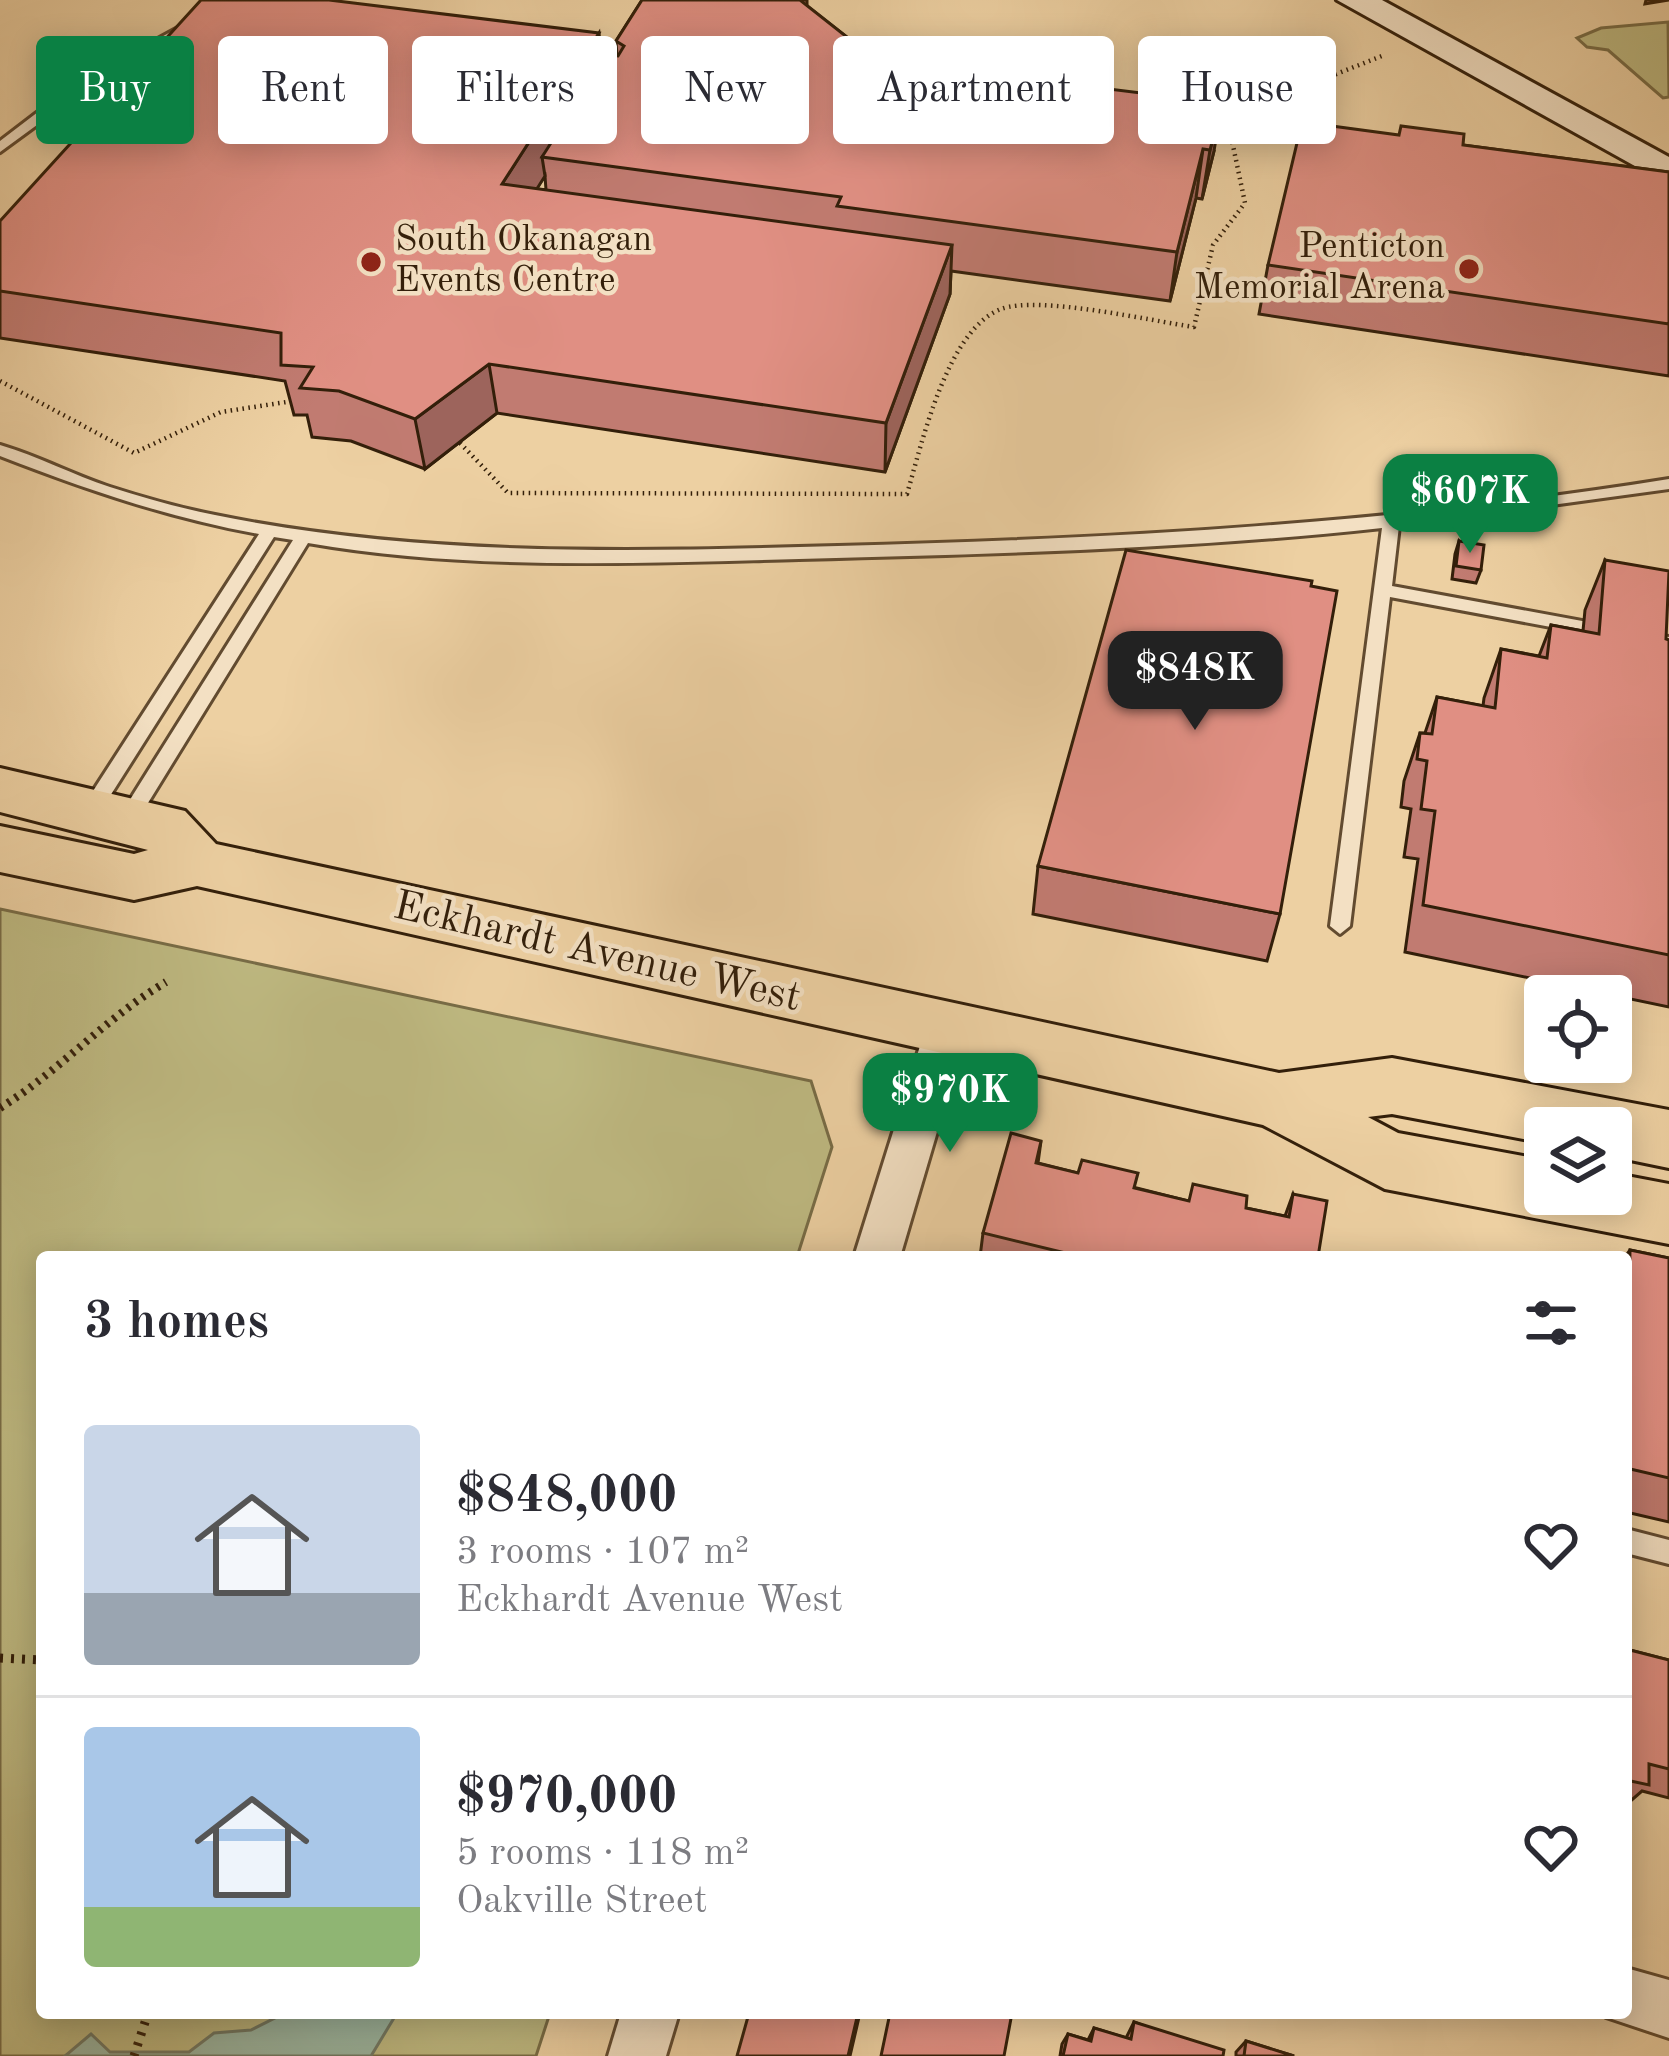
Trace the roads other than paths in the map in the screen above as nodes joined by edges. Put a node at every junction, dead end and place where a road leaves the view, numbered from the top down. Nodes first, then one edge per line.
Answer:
1 (238, 0) edge
2 (1355, 0) edge
3 (0, 148) edge
4 (1669, 173) edge
5 (0, 450) edge
6 (1669, 484) edge
7 (1391, 522) junction
8 (268, 533) junction
9 (302, 539) junction
10 (1383, 590) junction
11 (1669, 643) edge
12 (0, 790) edge
13 (110, 815) junction
14 (0, 848) edge
15 (196, 863) junction
16 (1340, 926) dead end
17 (946, 1030) junction
18 (1279, 1101) junction
19 (1669, 1139) edge
20 (1524, 1186) edge
21 (1632, 1207) edge
22 (1666, 1214) edge
23 (880, 1251) edge
24 (1632, 1543) edge
25 (1669, 1552) edge
26 (1632, 1999) edge
27 (1669, 2009) edge
28 (648, 2019) edge
29 (638, 2056) edge

1 - 3 lane
2 - 4 street
5 - 8 lane
6 - 7 lane
7 - 9 lane
7 - 10 lane
8 - 9 lane
8 - 13 lane
9 - 13 lane
10 - 11 lane
10 - 16 lane
12 - 13 highway, Eckhardt Avenue West
13 - 15 highway, Eckhardt Avenue West
14 - 15 highway, Eckhardt Avenue West
15 - 17 highway, Eckhardt Avenue West
17 - 18 highway, Eckhardt Avenue West
17 - 23 street
18 - 19 highway, Eckhardt Avenue West
18 - 20 highway, Eckhardt Avenue West
21 - 22 highway
24 - 25 lane
26 - 27 street
28 - 29 street

